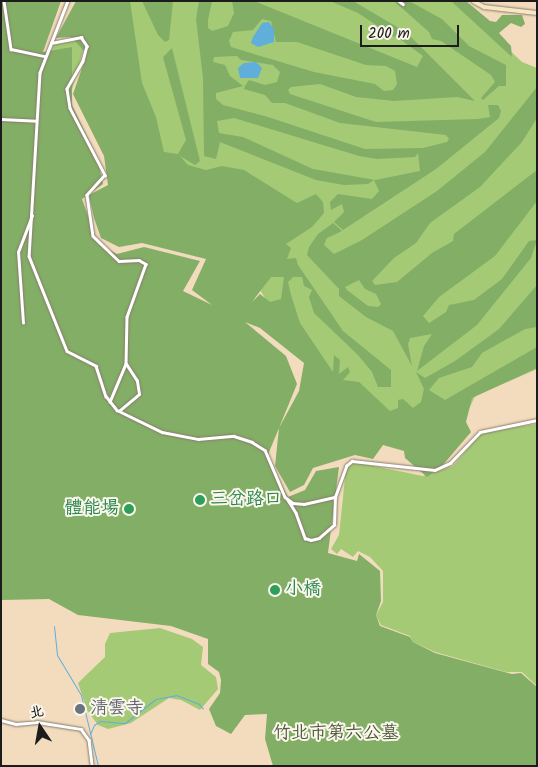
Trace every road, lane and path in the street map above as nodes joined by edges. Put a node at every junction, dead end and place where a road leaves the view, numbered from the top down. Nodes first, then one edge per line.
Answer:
1 (4, 1) edge
2 (68, 1) edge
3 (400, 1) edge
4 (473, 1) edge
5 (403, 4) dead end
6 (537, 13) edge
7 (51, 43) junction
8 (45, 56) junction
9 (1, 119) edge
10 (36, 121) junction
11 (33, 215) junction
12 (23, 323) dead end
13 (126, 364) junction
14 (110, 402) junction
15 (119, 411) junction
16 (537, 420) edge
17 (285, 497) junction
18 (336, 497) junction
19 (1, 720) edge
20 (92, 766) edge

1 - 8 street
2 - 7 street
3 - 5 street
4 - 6 street
7 - 8 street
7 - 13 street
8 - 10 street
9 - 10 street
10 - 11 street
11 - 12 street
11 - 14 street
13 - 14 street
13 - 15 street
14 - 15 street
15 - 17 street
16 - 18 street
17 - 18 street
17 - 18 street
19 - 20 street

